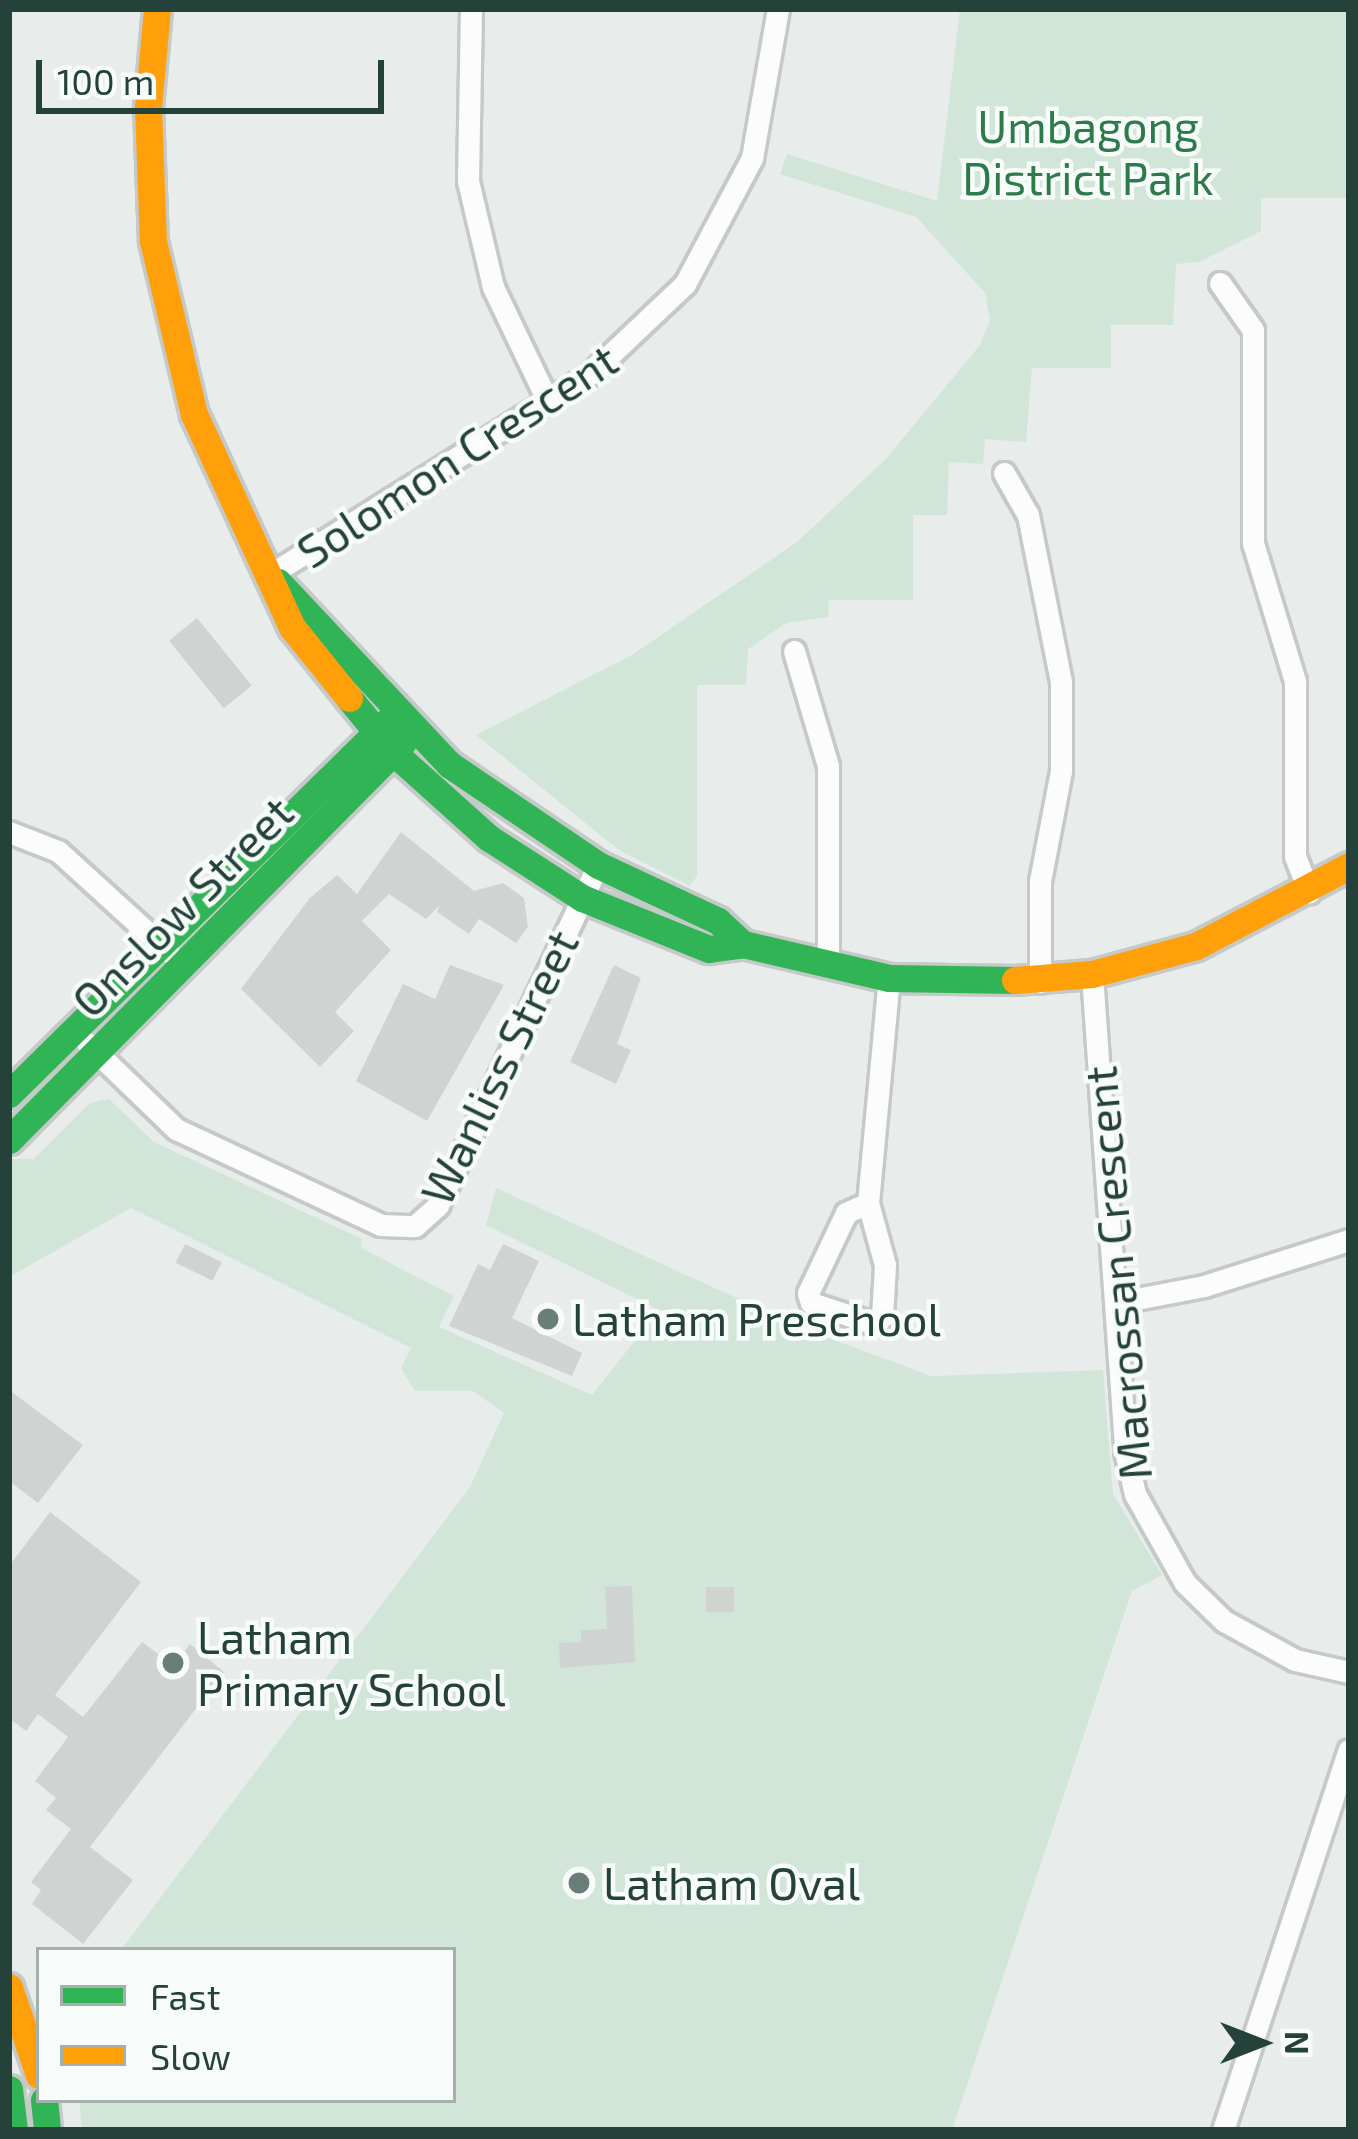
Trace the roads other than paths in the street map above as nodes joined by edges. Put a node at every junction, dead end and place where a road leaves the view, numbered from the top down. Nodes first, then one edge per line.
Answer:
1 (158, 9) edge
2 (471, 9) edge
3 (778, 9) edge
4 (1220, 283) dead end
5 (548, 402) junction
6 (1004, 473) dead end
7 (271, 574) junction
8 (794, 651) dead end
9 (395, 732) junction
10 (9, 832) edge
11 (272, 855) junction
12 (598, 865) junction
13 (1349, 866) edge
14 (1310, 892) junction
15 (582, 898) junction
16 (161, 944) junction
17 (743, 944) junction
18 (183, 965) junction
19 (828, 967) junction
20 (1092, 974) junction
21 (889, 978) junction
22 (1040, 982) junction
23 (74, 1030) junction
24 (96, 1053) junction
25 (9, 1094) edge
26 (9, 1141) edge
27 (868, 1203) junction
28 (1349, 1240) edge
29 (1114, 1303) junction
30 (1349, 1672) edge
31 (1349, 1750) edge
32 (9, 1987) edge
33 (36, 2066) edge
34 (9, 2089) edge
35 (14, 2130) edge
36 (1222, 2130) edge

1 - 7 street
2 - 5 street
3 - 5 street, Solomon Crescent
4 - 14 street
5 - 7 street, Solomon Crescent
6 - 22 street
7 - 9 street
8 - 19 street
9 - 11 street, Onslow Street
9 - 12 street
9 - 15 street
10 - 16 street
11 - 16 street, Onslow Street
11 - 18 street, Onslow Street
12 - 15 street, Wanliss Street
12 - 17 street
13 - 14 street
14 - 20 street
15 - 17 street
15 - 24 street, Wanliss Street
16 - 18 street
16 - 23 street, Onslow Street
17 - 19 street
18 - 24 street, Onslow Street
19 - 21 street
20 - 22 street
20 - 29 street, Macrossan Crescent
21 - 22 street
21 - 27 street
23 - 24 street, Wanliss Street
23 - 25 street, Onslow Street
24 - 26 street, Onslow Street
27 - 27 street
28 - 29 street
29 - 30 street, Macrossan Crescent
31 - 36 street
32 - 33 street
34 - 35 street

